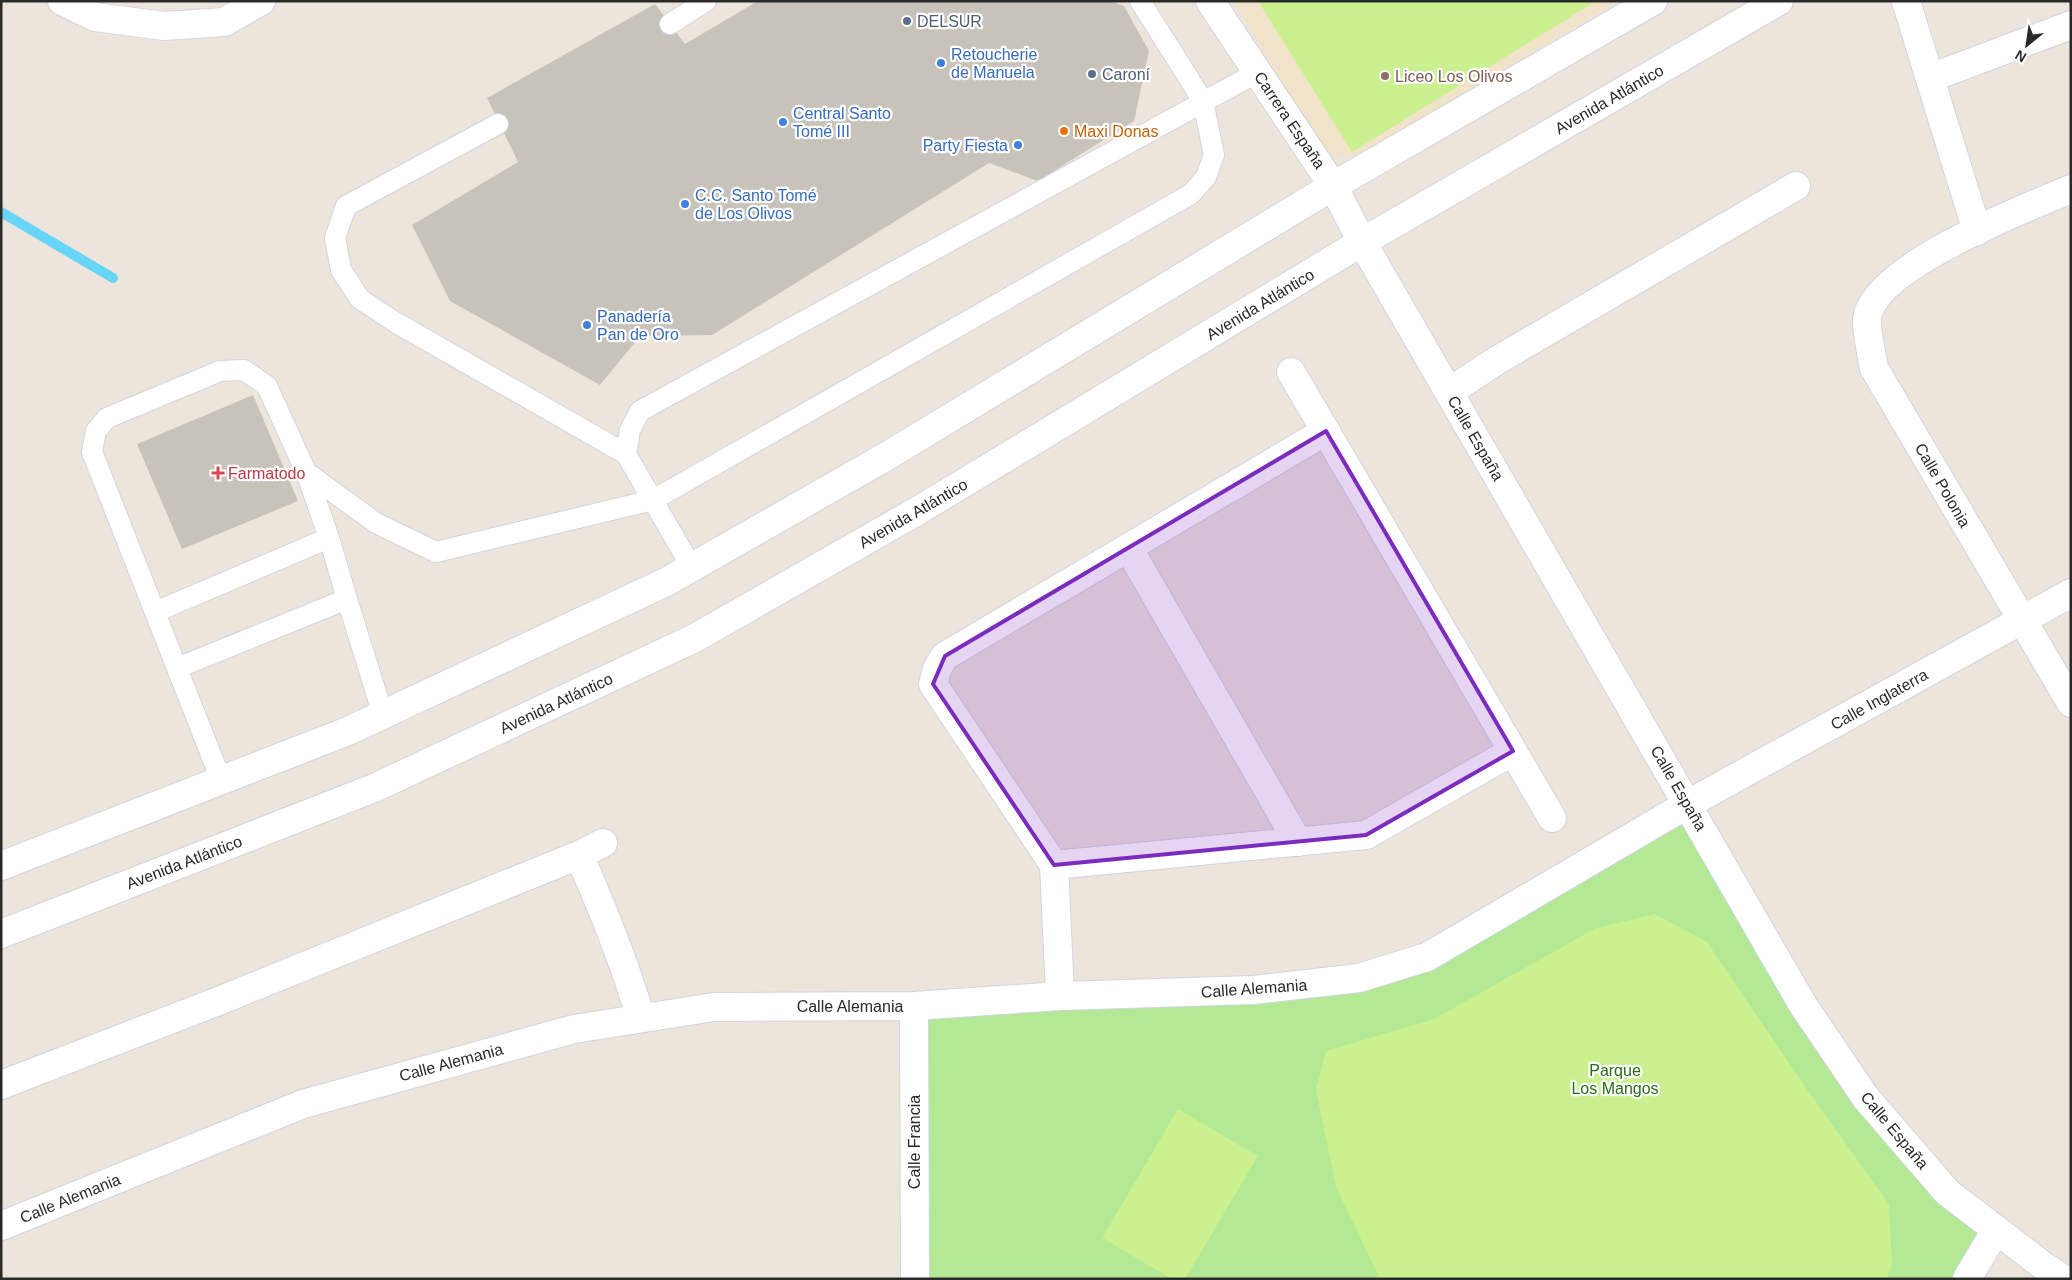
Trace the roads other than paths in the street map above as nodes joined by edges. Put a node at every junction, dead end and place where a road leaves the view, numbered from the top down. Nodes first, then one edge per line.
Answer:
1 (62, 1) edge
2 (261, 1) edge
3 (706, 1) edge
4 (1140, 1) edge
5 (1210, 1) edge
6 (1653, 1) edge
7 (1779, 1) edge
8 (1906, 1) edge
9 (670, 24) dead end
10 (2071, 25) edge
11 (1258, 72) junction
12 (1930, 78) junction
13 (1203, 101) junction
14 (498, 124) dead end
15 (1333, 186) junction
16 (1796, 186) dead end
17 (2071, 189) edge
18 (1977, 231) junction
19 (1362, 242) junction
20 (1291, 372) dead end
21 (1449, 392) junction
22 (1326, 431) junction
23 (626, 454) junction
24 (306, 472) junction
25 (653, 500) junction
26 (329, 538) junction
27 (1129, 549) junction
28 (692, 568) junction
29 (2071, 593) edge
30 (347, 599) junction
31 (155, 612) junction
32 (2022, 620) junction
33 (177, 668) junction
34 (2071, 703) edge
35 (383, 715) junction
36 (1513, 752) junction
37 (221, 780) junction
38 (1688, 804) junction
39 (1552, 818) dead end
40 (1298, 842) junction
41 (604, 843) dead end
42 (579, 855) junction
43 (1054, 865) junction
44 (1, 866) edge
45 (1, 934) edge
46 (1060, 996) junction
47 (914, 1006) junction
48 (641, 1018) junction
49 (1, 1085) edge
50 (1, 1226) edge
51 (1996, 1230) junction
52 (915, 1279) edge
53 (1967, 1279) edge
54 (2063, 1279) edge

1 - 2 street
3 - 9 lane
4 - 13 lane
5 - 11 street, Carrera España
6 - 15 street
7 - 19 street, Avenida Atlántico
8 - 12 street
10 - 12 street
11 - 13 lane
11 - 15 street, Carrera España
12 - 18 street
13 - 23 lane
13 - 25 lane
14 - 23 lane
15 - 19 street, Carrera España
15 - 28 street
16 - 21 street
17 - 18 street, Calle Polonia
18 - 32 street, Calle Polonia
19 - 21 street, Calle España
19 - 45 street, Avenida Atlántico
20 - 22 street
21 - 38 street, Calle España
22 - 27 street
22 - 36 street
23 - 25 lane
24 - 25 lane
24 - 26 lane
24 - 31 lane
25 - 28 lane
26 - 30 lane
26 - 31 lane
27 - 40 street
27 - 43 street
28 - 35 street
29 - 32 street, Calle Inglaterra
30 - 33 lane
30 - 35 lane
31 - 33 lane
32 - 34 street, Calle Polonia
32 - 38 street, Calle Inglaterra
33 - 37 lane
35 - 37 street
36 - 39 street
36 - 40 street
37 - 44 street
38 - 46 street, Calle Alemania
38 - 51 street, Calle España
40 - 43 street
41 - 42 street
42 - 48 street
42 - 49 street
43 - 46 street
46 - 47 street, Calle Alemania
47 - 48 street, Calle Alemania
47 - 52 street, Calle Francia
48 - 50 street, Calle Alemania
51 - 53 street
51 - 54 street, Calle España

